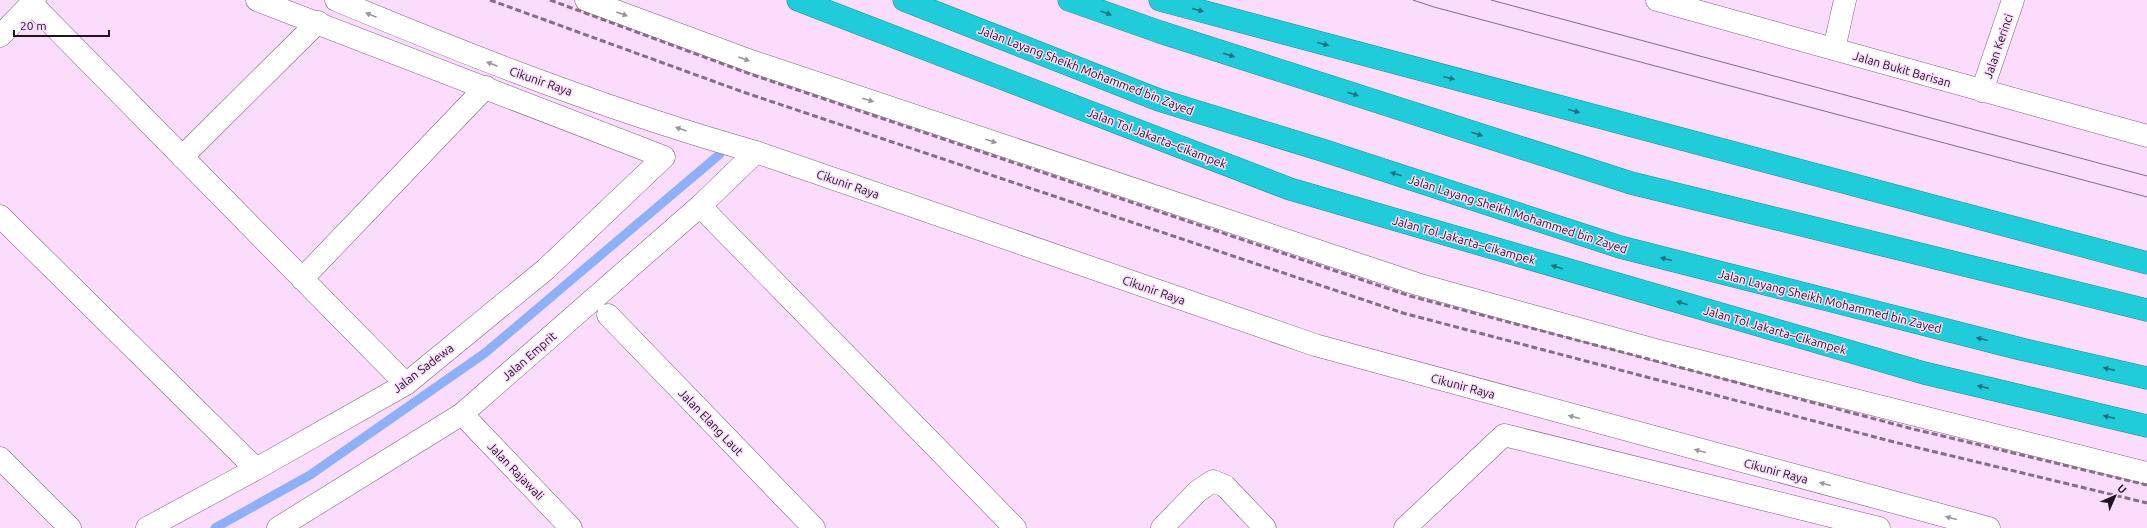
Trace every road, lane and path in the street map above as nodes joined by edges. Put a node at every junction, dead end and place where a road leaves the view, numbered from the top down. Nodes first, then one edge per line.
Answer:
1 (257, 0) edge
2 (336, 0) edge
3 (586, 0) edge
4 (798, 0) edge
5 (904, 0) edge
6 (1069, 0) edge
7 (1160, 0) edge
8 (1657, 0) edge
9 (1846, 0) edge
10 (2013, 0) edge
11 (33, 2) edge
12 (318, 22) junction
13 (0, 36) edge
14 (1834, 49) junction
15 (486, 87) junction
16 (1982, 91) junction
17 (2147, 136) edge
18 (756, 152) junction
19 (182, 157) junction
20 (700, 206) junction
21 (0, 216) edge
22 (2147, 263) edge
23 (302, 279) junction
24 (2147, 310) edge
25 (608, 315) dead end
26 (2147, 378) edge
27 (406, 384) junction
28 (462, 414) junction
29 (2147, 426) edge
30 (0, 458) edge
31 (256, 470) junction
32 (2147, 473) edge
33 (292, 525) edge
34 (70, 528) edge
35 (147, 528) edge
36 (571, 528) edge
37 (814, 528) edge
38 (1015, 528) edge
39 (1162, 528) edge
40 (1265, 528) edge
41 (1405, 528) edge
42 (1879, 528) edge
43 (1989, 528) edge

1 - 12 street
18 -> 2 street, Cikunir Raya
3 -> 32 street
29 -> 4 highway, Jalan Tol Jakarta–Cikampek
26 -> 5 highway, Jalan Layang Sheikh Mohammed bin Zayed
6 -> 24 highway
7 -> 22 highway
8 - 14 street, Jalan Bukit Barisan
9 - 14 street
10 - 16 street, Jalan Kerinci
11 - 13 street
11 - 19 street
12 - 15 street
12 - 19 street
14 - 16 street, Jalan Bukit Barisan
15 - 23 street
15 - 27 street, Jalan Sadewa
16 - 17 street, Jalan Bukit Barisan
18 - 20 street, Jalan Emprit
43 -> 18 street, Cikunir Raya
19 - 23 street
20 - 28 street, Jalan Emprit
20 - 38 street
21 - 31 street
23 - 27 street
25 - 37 street, Jalan Elang Laut
27 - 31 street, Jalan Sadewa
28 - 33 street, Jalan Emprit
28 - 36 street, Jalan Rajawali
30 - 34 street
31 - 35 street, Jalan Sadewa
39 - 40 street
41 - 42 street

